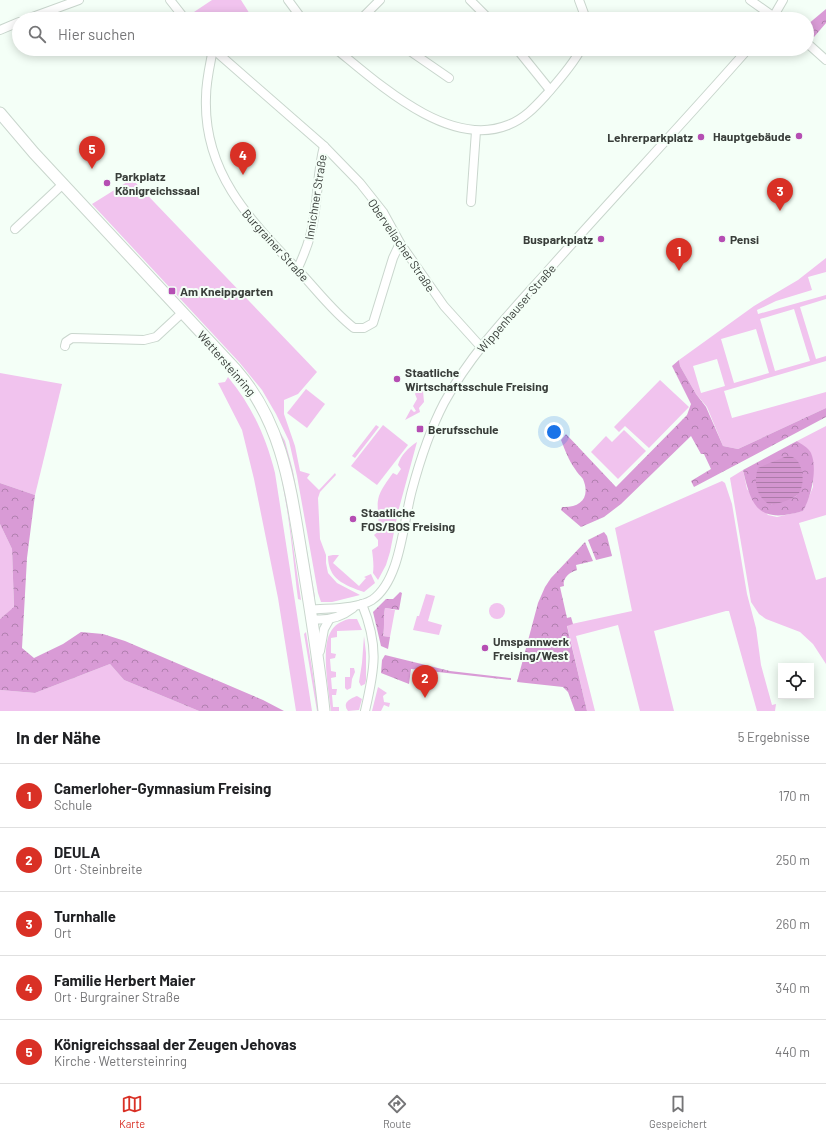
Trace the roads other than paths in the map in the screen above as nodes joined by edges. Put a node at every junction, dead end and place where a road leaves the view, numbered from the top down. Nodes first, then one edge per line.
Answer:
1 (79, 0) edge
2 (170, 0) edge
3 (288, 0) edge
4 (380, 0) edge
5 (470, 0) edge
6 (579, 0) edge
7 (750, 0) edge
8 (783, 0) edge
9 (46, 12) edge
10 (179, 12) edge
11 (297, 12) edge
12 (371, 12) edge
13 (482, 12) edge
14 (583, 12) edge
15 (766, 12) edge
16 (777, 12) edge
17 (12, 25) edge
18 (0, 30) edge
19 (814, 49) edge
20 (212, 56) edge
21 (221, 56) edge
22 (345, 56) edge
23 (417, 56) edge
24 (523, 56) edge
25 (577, 56) edge
26 (742, 56) edge
27 (826, 60) edge
28 (449, 78) dead end
29 (550, 90) junction
30 (0, 112) edge
31 (476, 131) junction
32 (324, 146) junction
33 (63, 184) junction
34 (471, 202) dead end
35 (15, 229) dead end
36 (400, 243) junction
37 (297, 270) junction
38 (182, 312) junction
39 (65, 346) dead end
40 (481, 347) junction
41 (362, 604) junction
42 (353, 608) junction
43 (311, 614) junction
44 (329, 620) junction
45 (318, 666) junction
46 (324, 711) edge
47 (365, 711) edge

1 - 9 street
2 - 10 street
3 - 11 street
4 - 12 street
5 - 13 street
6 - 14 street
7 - 15 street
8 - 16 street
17 - 18 street
19 - 27 street
20 - 37 street, Burgrainer Straße
21 - 32 street, Obervellacher Straße
22 - 31 street
23 - 28 street
24 - 29 street
25 - 29 street
26 - 40 street, Wippenhauser Straße
29 - 31 street
30 - 33 main road, Wettersteinring
31 - 34 street
32 - 36 street, Obervellacher Straße
32 - 37 street, Innichner Straße
33 - 35 street
33 - 38 main road, Wettersteinring
36 - 37 street, Burgrainer Straße
36 - 40 street, Obervellacher Straße
38 - 39 street
38 - 43 main road, Wettersteinring
40 - 41 street, Wippenhauser Straße
41 - 42 street, Wippenhauser Straße
41 - 47 street
42 - 43 street, Wippenhauser Straße
42 - 44 street
43 - 44 street
43 - 45 main road, Wettersteinring
44 - 45 street
45 - 46 main road, Wettersteinring

